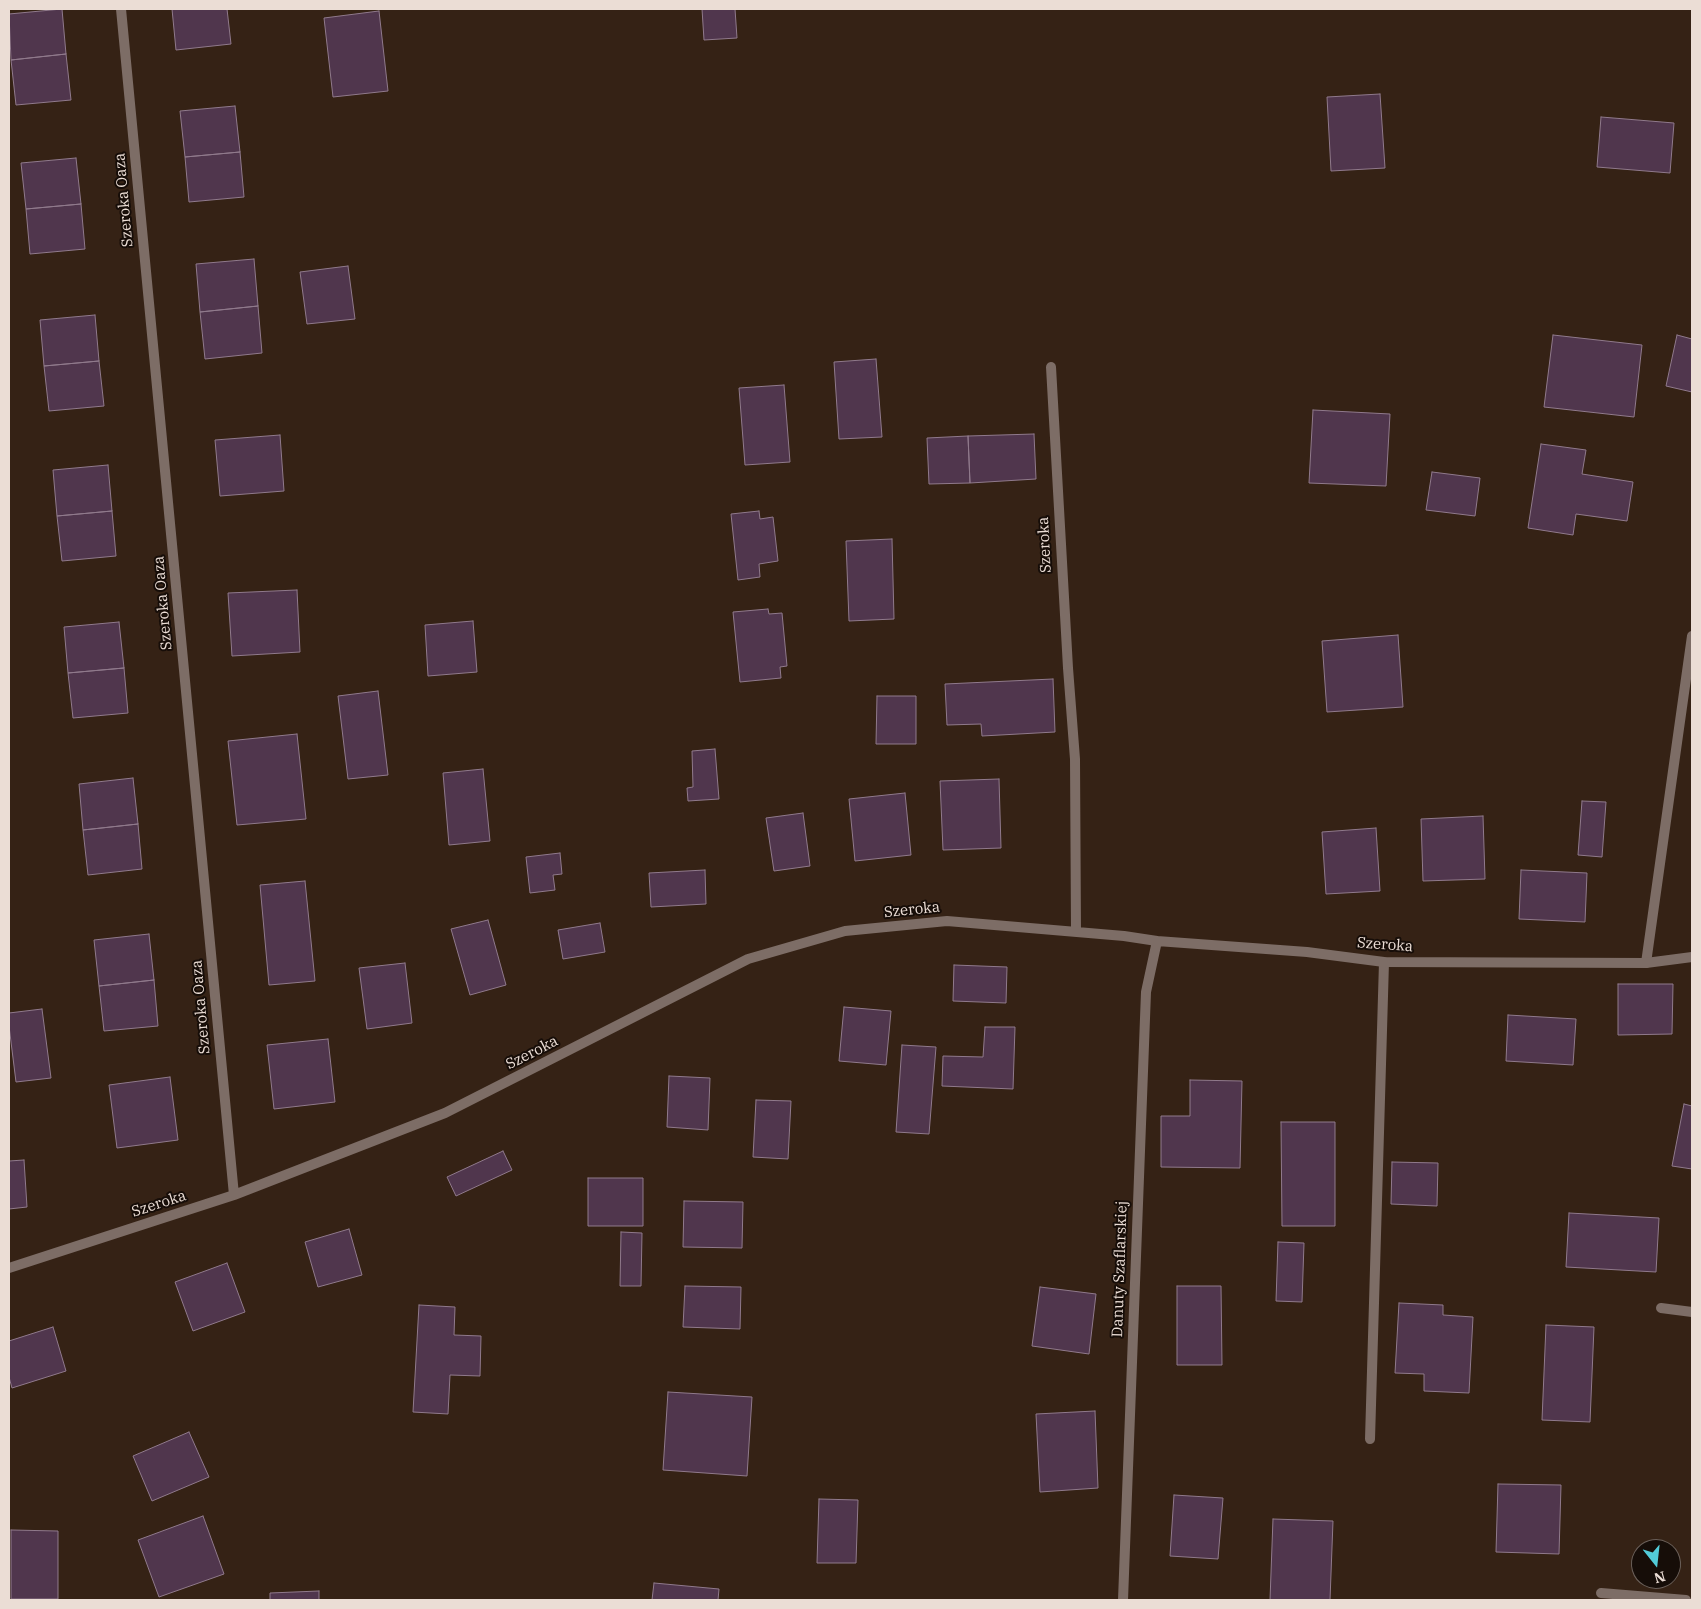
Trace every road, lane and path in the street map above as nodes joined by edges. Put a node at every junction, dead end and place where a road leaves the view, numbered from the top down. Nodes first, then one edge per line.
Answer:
1 (122, 9) edge
2 (1051, 367) dead end
3 (1692, 636) edge
4 (1076, 932) junction
5 (1157, 940) junction
6 (1692, 957) edge
7 (1384, 962) junction
8 (1646, 963) junction
9 (234, 1195) junction
10 (9, 1268) edge
11 (1661, 1308) dead end
12 (1692, 1312) edge
13 (1370, 1439) dead end
14 (1601, 1593) dead end
15 (1122, 1600) edge
16 (1686, 1600) edge

1 - 9 street, Szeroka Oaza
2 - 4 street, Szeroka
3 - 8 street
4 - 5 street, Szeroka
4 - 9 street, Szeroka
5 - 7 street, Szeroka
5 - 15 street, Danuty Szaflarskiej
6 - 8 street, Szeroka
7 - 8 street, Szeroka
7 - 13 street
9 - 10 street, Szeroka
11 - 12 street
14 - 16 street

